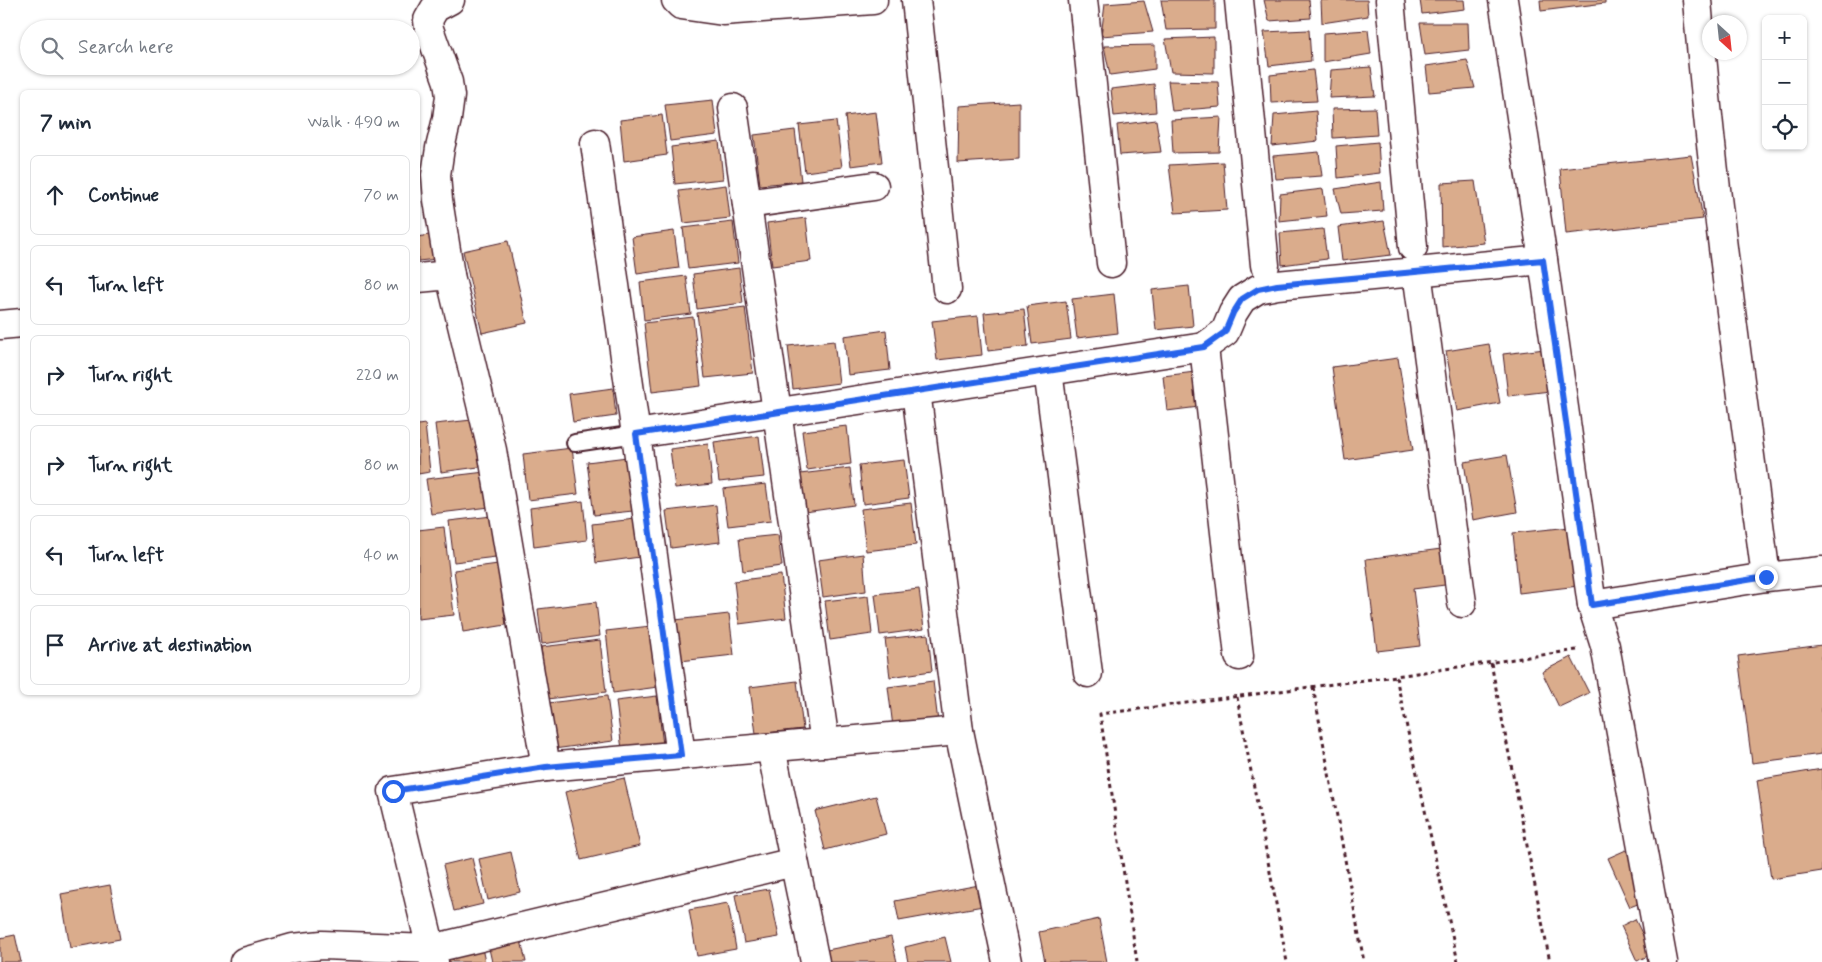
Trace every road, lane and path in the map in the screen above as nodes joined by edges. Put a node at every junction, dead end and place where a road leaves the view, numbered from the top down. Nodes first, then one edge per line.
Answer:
1 (450, 0) edge
2 (676, 0) edge
3 (873, 0) edge
4 (916, 0) edge
5 (1083, 0) edge
6 (1238, 0) edge
7 (1390, 0) edge
8 (1503, 0) edge
9 (1697, 0) edge
10 (733, 108) dead end
11 (595, 143) dead end
12 (874, 186) dead end
13 (747, 204) junction
14 (1415, 259) junction
15 (1543, 260) junction
16 (1111, 263) dead end
17 (1265, 265) dead end
18 (450, 275) junction
19 (420, 278) edge
20 (947, 289) dead end
21 (20, 323) edge
22 (0, 325) edge
23 (1204, 347) junction
24 (1048, 371) junction
25 (916, 391) junction
26 (777, 412) junction
27 (636, 434) junction
28 (575, 443) dead end
29 (1822, 571) edge
30 (1766, 577) junction
31 (1462, 603) dead end
32 (1592, 605) junction
33 (1605, 646) junction
34 (1239, 656) dead end
35 (1491, 663) junction
36 (1088, 673) dead end
37 (1396, 676) junction
38 (1313, 687) junction
39 (1237, 697) junction
40 (958, 731) junction
41 (825, 743) junction
42 (771, 748) junction
43 (681, 755) junction
44 (546, 767) junction
45 (794, 862) junction
46 (432, 955) edge
47 (244, 962) edge
48 (816, 962) edge
49 (1007, 962) edge
50 (1137, 962) edge
51 (1287, 962) edge
52 (1364, 962) edge
53 (1458, 962) edge
54 (1550, 962) edge
55 (1663, 962) edge

1 - 18 street
2 - 3 street
4 - 20 street
5 - 16 street
6 - 17 street
7 - 14 street
8 - 15 street
9 - 30 street
10 - 13 street
11 - 27 street
12 - 13 street
13 - 26 street
14 - 15 street
14 - 23 street
14 - 31 street
15 - 32 street
18 - 19 street
18 - 44 street
21 - 22 street
23 - 24 street
23 - 34 street
24 - 25 street
24 - 36 street
25 - 26 street
25 - 40 street
26 - 27 street
26 - 41 street
27 - 28 lane
27 - 43 street
29 - 30 street
30 - 32 street
32 - 33 street
33 - 35 path
33 - 55 street
35 - 37 path
35 - 54 path
37 - 38 path
37 - 53 path
38 - 39 path
38 - 52 path
39 - 50 path
39 - 51 path
40 - 41 street
40 - 49 street
41 - 42 street
42 - 43 street
42 - 45 street
43 - 44 street
44 - 46 street
45 - 46 street
45 - 48 street
46 - 47 street

